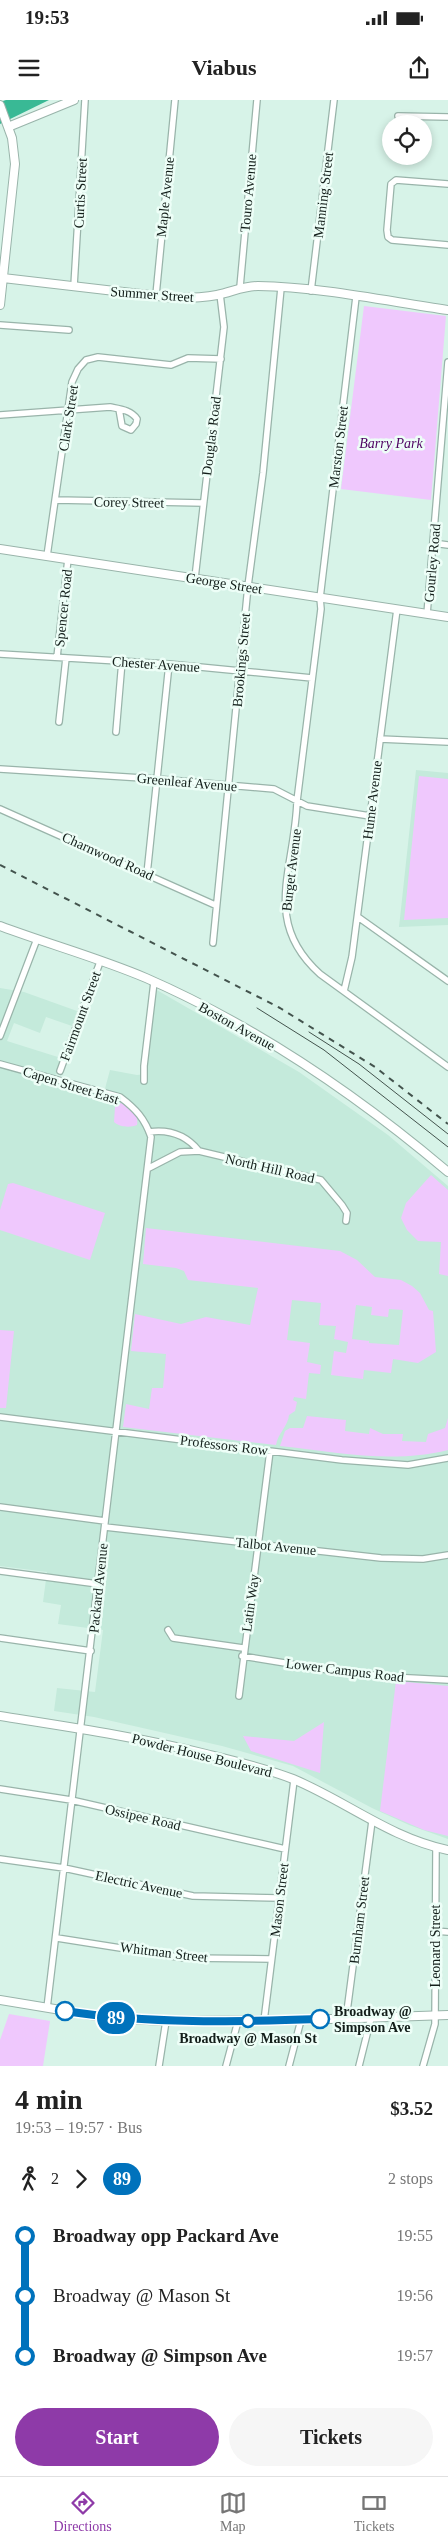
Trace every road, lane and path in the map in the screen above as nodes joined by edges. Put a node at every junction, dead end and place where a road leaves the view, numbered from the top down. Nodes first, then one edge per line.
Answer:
1 (74, 100) edge
2 (85, 100) edge
3 (175, 100) edge
4 (257, 100) edge
5 (334, 100) edge
6 (0, 105) edge
7 (432, 117) edge
8 (448, 118) edge
9 (8, 125) junction
10 (448, 184) edge
11 (0, 216) edge
12 (10, 216) junction
13 (448, 245) edge
14 (3, 278) junction
15 (74, 286) junction
16 (1, 287) edge
17 (240, 287) junction
18 (281, 288) junction
19 (311, 291) junction
20 (220, 294) junction
21 (156, 295) junction
22 (356, 297) junction
23 (0, 305) edge
24 (448, 310) edge
25 (0, 325) edge
26 (69, 330) dead end
27 (221, 359) junction
28 (448, 362) edge
29 (70, 409) junction
30 (119, 409) dead end
31 (0, 415) edge
32 (441, 454) junction
33 (448, 461) edge
34 (56, 500) junction
35 (203, 503) junction
36 (433, 543) junction
37 (448, 545) edge
38 (0, 550) edge
39 (47, 556) junction
40 (68, 559) junction
41 (195, 578) junction
42 (248, 586) junction
43 (320, 598) junction
44 (397, 609) junction
45 (427, 614) junction
46 (448, 617) edge
47 (0, 654) edge
48 (57, 657) junction
49 (66, 658) junction
50 (122, 661) junction
51 (168, 664) junction
52 (240, 671) junction
53 (312, 678) junction
54 (59, 722) dead end
55 (116, 732) dead end
56 (380, 739) junction
57 (448, 742) edge
58 (0, 769) edge
59 (158, 778) junction
60 (229, 786) junction
61 (297, 801) junction
62 (0, 809) edge
63 (370, 816) junction
64 (147, 874) junction
65 (215, 905) junction
66 (358, 917) junction
67 (0, 926) edge
68 (37, 939) junction
69 (213, 942) dead end
70 (100, 962) junction
71 (448, 980) edge
72 (154, 982) junction
73 (344, 991) junction
74 (0, 1036) edge
75 (0, 1064) edge
76 (448, 1067) edge
77 (60, 1071) dead end
78 (144, 1081) dead end
79 (149, 1132) junction
80 (200, 1151) junction
81 (149, 1168) junction
82 (448, 1172) edge
83 (346, 1220) dead end
84 (0, 1417) edge
85 (117, 1432) junction
86 (270, 1451) junction
87 (448, 1458) edge
88 (0, 1507) edge
89 (105, 1524) junction
90 (258, 1544) junction
91 (448, 1554) edge
92 (0, 1571) edge
93 (98, 1584) junction
94 (168, 1630) dead end
95 (0, 1638) edge
96 (243, 1648) junction
97 (91, 1650) junction
98 (242, 1656) junction
99 (448, 1680) edge
100 (238, 1696) dead end
101 (0, 1716) edge
102 (80, 1728) junction
103 (294, 1780) junction
104 (0, 1789) edge
105 (71, 1800) junction
106 (372, 1821) junction
107 (436, 1848) junction
108 (285, 1849) junction
109 (448, 1850) edge
110 (0, 1859) edge
111 (64, 1868) junction
112 (279, 1898) junction
113 (435, 1931) junction
114 (448, 1932) edge
115 (57, 1938) junction
116 (271, 1959) junction
117 (0, 2000) edge
118 (47, 2008) junction
119 (435, 2015) junction
120 (448, 2015) edge
121 (371, 2018) junction
122 (346, 2019) junction
123 (301, 2020) junction
124 (166, 2021) junction
125 (238, 2021) junction
126 (264, 2021) junction
127 (158, 2066) edge
128 (226, 2066) edge
129 (289, 2066) edge
130 (359, 2066) edge
131 (423, 2066) edge

1 - 9 main road
2 - 15 street, Curtis Street
3 - 21 street, Maple Avenue
4 - 17 street, Touro Avenue
5 - 19 street, Manning Street
6 - 9 main road
7 - 8 street
9 - 12 main road
10 - 13 street
11 - 12 main road
12 - 14 main road
14 - 15 main road, Summer Street
14 - 16 main road
15 - 21 main road, Summer Street
16 - 23 main road
17 - 18 main road, Summer Street
17 - 20 main road, Summer Street
18 - 19 main road, Summer Street
18 - 42 street, Brookings Street
19 - 22 main road, Summer Street
20 - 21 main road, Summer Street
20 - 27 street, Douglas Road
22 - 24 main road, Summer Street
22 - 43 street, Marston Street
25 - 26 street
27 - 29 street, Clark Street
27 - 35 street, Douglas Road
28 - 32 street, Gourley Road
29 - 30 street
29 - 31 street
29 - 34 street, Clark Street
32 - 33 street
32 - 36 street, Gourley Road
34 - 35 street, Corey Street
34 - 39 street, Clark Street
35 - 41 street, Douglas Road
36 - 37 street
36 - 45 street, Gourley Road
38 - 39 main road, George Street
39 - 40 main road, George Street
40 - 41 main road, George Street
40 - 48 street, Spencer Road
41 - 42 main road, George Street
42 - 43 main road, George Street
42 - 52 street, Brookings Street
43 - 44 main road, George Street
43 - 53 street, Burget Avenue
44 - 45 main road, George Street
44 - 56 street, Hume Avenue
45 - 46 main road, George Street
47 - 48 street, Chester Avenue
48 - 49 street, Chester Avenue
49 - 50 street, Chester Avenue
49 - 54 street
50 - 51 street, Chester Avenue
50 - 55 street
51 - 52 street, Chester Avenue
51 - 59 street
52 - 53 street, Chester Avenue
52 - 60 street, Brookings Street
53 - 61 street, Burget Avenue
56 - 57 street
56 - 63 street, Hume Avenue
58 - 59 street, Greenleaf Avenue
59 - 60 street, Greenleaf Avenue
59 - 64 street
60 - 61 street, Greenleaf Avenue
60 - 65 street, Brookings Street
61 - 63 street, Greenleaf Avenue
61 - 73 street, Burget Avenue
62 - 64 street, Charnwood Road
63 - 66 street, Hume Avenue
64 - 65 street, Charnwood Road
65 - 69 street, Brookings Street
66 - 71 street
66 - 73 street, Hume Avenue
67 - 68 main road, Boston Avenue
68 - 70 main road, Boston Avenue
68 - 74 street
70 - 72 main road, Boston Avenue
70 - 77 street, Fairmount Street
72 - 78 street
72 - 82 main road, Boston Avenue
73 - 76 street, Burget Avenue
75 - 79 street, Capen Street East
79 - 80 street, North Hill Road
79 - 81 street, Capen Street East
80 - 81 street, North Hill Road
80 - 83 street, North Hill Road
81 - 85 street, Packard Avenue
84 - 85 street, Professors Row
85 - 86 street, Professors Row
85 - 89 street, Packard Avenue
86 - 87 street, Professors Row
86 - 90 street, Latin Way
88 - 89 street, Talbot Avenue
89 - 90 street, Talbot Avenue
89 - 93 street, Packard Avenue
90 - 91 street, Talbot Avenue
90 - 96 street, Latin Way
92 - 93 street
93 - 97 street, Packard Avenue
94 - 96 street
95 - 97 street
96 - 98 street, Latin Way
97 - 102 street, Packard Avenue
98 - 99 street, Lower Campus Road
98 - 100 street, Latin Way
101 - 102 main road, Powder House Boulevard
102 - 103 main road, Powder House Boulevard
102 - 105 street, Packard Avenue
103 - 106 main road, Powder House Boulevard
103 - 108 street, Mason Street
104 - 105 street, Ossipee Road
105 - 108 street, Ossipee Road
105 - 111 street, Packard Avenue
106 - 107 main road, Powder House Boulevard
106 - 122 street, Burnham Street
107 - 109 main road, Powder House Boulevard
107 - 113 street, Leonard Street
108 - 112 street, Mason Street
110 - 111 street, Electric Avenue
111 - 112 street, Electric Avenue
111 - 115 street, Packard Avenue
112 - 116 street, Mason Street
113 - 114 street
113 - 119 street, Leonard Street
115 - 116 street, Whitman Street
115 - 118 street, Packard Avenue
116 - 126 street, Mason Street
117 - 118 main road
118 - 124 main road
119 - 120 main road
119 - 121 main road
119 - 131 street, Leonard Street
121 - 122 main road
121 - 130 street
122 - 123 main road
123 - 126 main road
123 - 129 street
124 - 125 main road
124 - 127 street
125 - 126 main road
125 - 128 street

